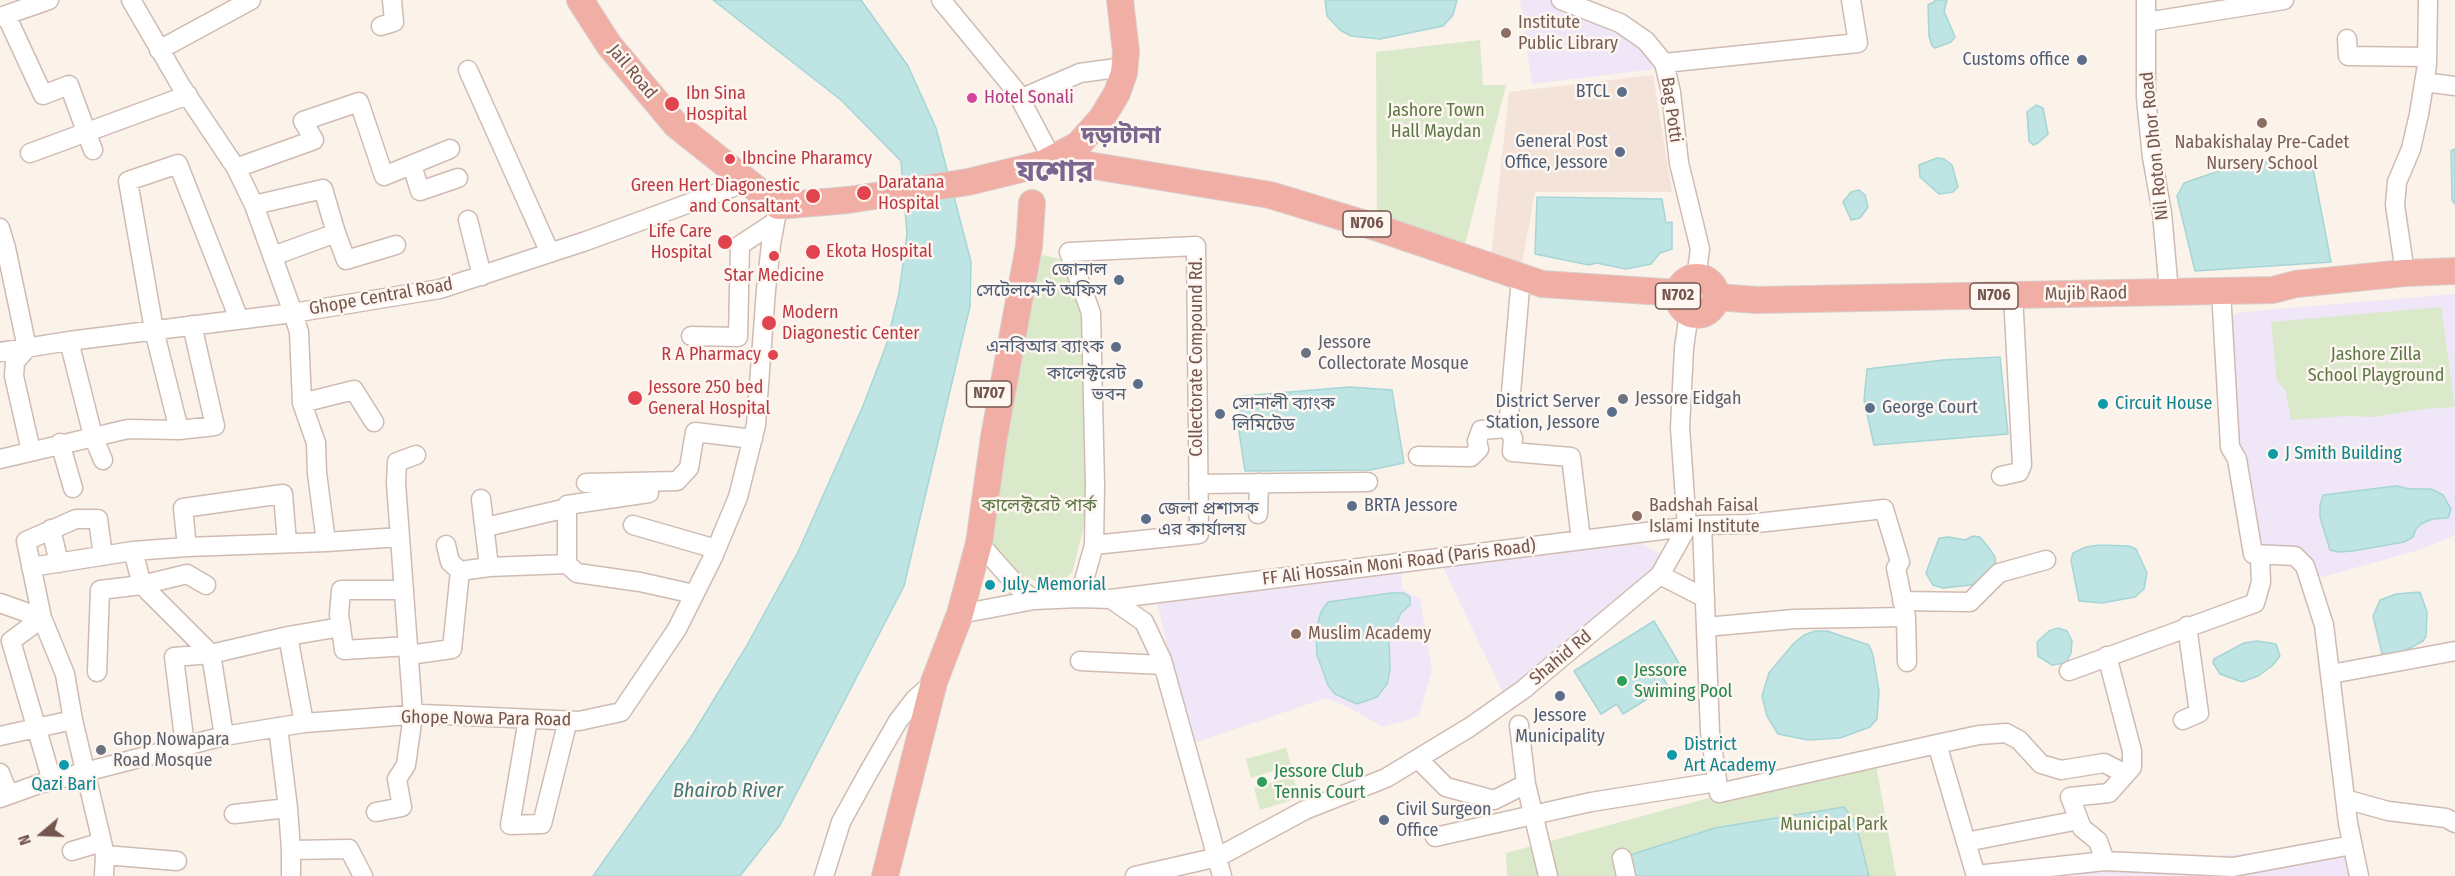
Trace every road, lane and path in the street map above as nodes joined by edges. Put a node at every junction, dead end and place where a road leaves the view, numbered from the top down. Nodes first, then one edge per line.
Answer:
1 (49, 0) edge
2 (131, 0) edge
3 (251, 0) edge
4 (392, 0) edge
5 (580, 0) edge
6 (942, 0) edge
7 (1120, 0) edge
8 (1561, 0) edge
9 (1851, 0) edge
10 (2146, 0) edge
11 (2284, 0) edge
12 (2428, 0) edge
13 (3, 16) edge
14 (2146, 22) junction
15 (381, 26) dead end
16 (2347, 39) dead end
17 (159, 50) junction
18 (2427, 57) junction
19 (1664, 63) junction
20 (1124, 67) junction
21 (468, 70) dead end
22 (2424, 82) junction
23 (2455, 86) edge
24 (188, 95) junction
25 (1020, 99) junction
26 (86, 132) junction
27 (450, 149) dead end
28 (93, 150) dead end
29 (30, 153) dead end
30 (1047, 161) junction
31 (412, 165) junction
32 (236, 168) junction
33 (458, 178) dead end
34 (747, 182) junction
35 (1032, 203) junction
36 (254, 205) junction
37 (776, 214) junction
38 (468, 220) dead end
39 (0, 228) edge
40 (336, 233) junction
41 (396, 245) dead end
42 (3, 249) edge
43 (550, 253) junction
44 (273, 256) junction
45 (2405, 273) junction
46 (482, 276) junction
47 (1521, 277) junction
48 (2453, 278) edge
49 (2273, 290) junction
50 (2220, 291) junction
51 (2169, 292) junction
52 (1688, 295) junction
53 (2013, 295) junction
54 (1716, 297) joint
55 (293, 313) junction
56 (239, 320) junction
57 (192, 325) junction
58 (154, 330) junction
59 (691, 336) dead end
60 (69, 341) junction
61 (27, 348) junction
62 (0, 352) edge
63 (302, 403) junction
64 (374, 422) dead end
65 (1508, 428) junction
66 (179, 430) junction
67 (93, 436) junction
68 (753, 439) junction
69 (60, 443) junction
70 (32, 451) junction
71 (416, 455) dead end
72 (1418, 456) dead end
73 (0, 459) edge
74 (103, 460) dead end
75 (2001, 476) dead end
76 (1368, 482) dead end
77 (586, 483) dead end
78 (1259, 483) junction
79 (1198, 484) junction
80 (74, 488) dead end
81 (649, 493) dead end
82 (481, 500) dead end
83 (567, 508) junction
84 (1258, 514) dead end
85 (633, 525) dead end
86 (1694, 526) junction
87 (486, 527) junction
88 (51, 529) junction
89 (400, 537) junction
90 (1581, 540) junction
91 (326, 542) junction
92 (287, 543) junction
93 (979, 543) junction
94 (446, 545) dead end
95 (1094, 545) junction
96 (187, 547) junction
97 (716, 549) junction
98 (133, 551) junction
99 (104, 556) junction
100 (2260, 559) dead end
101 (2046, 560) dead end
102 (59, 563) junction
103 (567, 564) junction
104 (31, 567) junction
105 (489, 567) junction
106 (460, 571) junction
107 (1660, 575) junction
108 (142, 585) junction
109 (206, 585) dead end
110 (405, 590) junction
111 (966, 590) junction
112 (694, 594) junction
113 (1079, 598) junction
114 (1705, 598) junction
115 (1111, 599) junction
116 (1034, 600) junction
117 (0, 603) edge
118 (1904, 609) junction
119 (960, 614) junction
120 (42, 618) junction
121 (2187, 626) junction
122 (341, 627) junction
123 (1706, 627) junction
124 (288, 636) junction
125 (408, 650) junction
126 (2455, 651) edge
127 (211, 654) junction
128 (2107, 656) junction
129 (1080, 661) dead end
130 (1907, 662) dead end
131 (1163, 665) junction
132 (2069, 671) dead end
133 (98, 672) dead end
134 (2331, 674) junction
135 (934, 682) junction
136 (413, 715) junction
137 (528, 719) junction
138 (73, 720) junction
139 (568, 720) junction
140 (2183, 720) dead end
141 (304, 723) junction
142 (1519, 725) dead end
143 (278, 727) junction
144 (36, 728) junction
145 (0, 736) edge
146 (224, 736) junction
147 (1937, 744) junction
148 (185, 746) junction
149 (1418, 759) junction
150 (85, 772) junction
151 (0, 773) edge
152 (2126, 774) junction
153 (52, 781) junction
154 (1717, 782) junction
155 (1526, 784) junction
156 (4, 796) edge
157 (2345, 800) junction
158 (288, 808) junction
159 (376, 812) dead end
160 (234, 814) dead end
161 (1534, 815) junction
162 (2079, 820) junction
163 (2455, 823) edge
164 (1435, 837) dead end
165 (1966, 842) junction
166 (2352, 845) junction
167 (104, 849) junction
168 (291, 850) junction
169 (72, 851) dead end
170 (1218, 857) junction
171 (177, 861) dead end
172 (2105, 861) junction
173 (292, 875) edge
174 (104, 876) edge
175 (363, 876) edge
176 (824, 876) edge
177 (885, 876) edge
178 (1135, 876) edge
179 (1222, 876) edge
180 (1548, 876) edge
181 (1976, 876) edge
182 (2359, 876) edge

1 - 13 street
2 - 17 street
3 - 17 street
4 - 15 street
5 - 34 highway, Jail Road
6 - 25 street
7 - 20 highway
8 - 19 street, Bag Potti
9 - 19 street
10 - 14 street, Nil Roton Dhor Road
11 - 14 street
12 - 18 street
13 - 26 street
14 - 51 street, Nil Roton Dhor Road
16 - 18 street
17 - 24 street
18 - 22 street
19 - 52 street, Bag Potti
20 - 25 street
20 - 30 highway
21 - 43 street
22 - 23 street
22 - 45 street
24 - 26 street
24 - 32 street
25 - 30 street
26 - 28 street
26 - 29 street
27 - 31 street
30 - 35 highway, N707
30 - 37 highway
30 - 47 highway, N706
31 - 32 street
31 - 33 street
32 - 36 street
34 - 37 highway, Jail Road
34 - 43 street, Ghope Central Road
35 - 93 highway, N707
35 - 111 highway, N707
36 - 40 street
36 - 44 street
37 - 59 street
37 - 68 street, Ghope Nowa Para Road
38 - 46 street
39 - 42 street
40 - 41 street
40 - 44 street
42 - 61 street
43 - 46 street, Ghope Central Road
44 - 55 street
45 - 48 highway, Mujib Raod / N706
45 - 49 highway, Mujib Raod / N706
46 - 55 street, Ghope Central Road
47 - 52 highway, N706
47 - 65 street
48 - 49 highway, N706
49 - 50 highway, Mujib Raod / N706
50 - 51 highway, Mujib Raod / N706
50 - 134 street
51 - 53 highway, Mujib Raod / N706
52 - 54 highway, N702
52 - 86 street
53 - 54 highway, Mujib Raod / N706
53 - 75 street
55 - 56 street, Ghope Central Road
55 - 63 street
56 - 57 street, Ghope Central Road
56 - 58 street
57 - 58 street, Ghope Central Road
57 - 66 street
58 - 60 street, Ghope Central Road
58 - 66 street
60 - 61 street, Ghope Central Road
60 - 67 street
61 - 62 street, Ghope Central Road
61 - 70 street
63 - 64 street
63 - 91 street
65 - 72 street
65 - 90 street
66 - 67 street
67 - 69 street
67 - 74 street
68 - 77 street
68 - 97 street, Ghope Nowa Para Road
69 - 70 street
69 - 80 street
70 - 73 street
71 - 89 street
76 - 78 street
78 - 79 street
78 - 84 street
79 - 95 street, Collectorate Compound Rd.
79 - 95 street, Collectorate Compound Rd.
81 - 83 street
82 - 87 street
83 - 87 street
83 - 103 street
85 - 97 street
86 - 90 street, FF Ali Hossain Moni Road (Paris Road)
86 - 107 street, Shahid Rd
86 - 114 street
86 - 118 street, FF Ali Hossain Moni Road (Paris Road)
87 - 105 street
88 - 99 street
88 - 102 street
88 - 104 street
89 - 91 street
89 - 110 street
90 - 115 street, FF Ali Hossain Moni Road (Paris Road)
91 - 92 street
92 - 96 street
92 - 96 street
93 - 111 highway, N707
93 - 116 street
94 - 106 street
95 - 113 street, Collectorate Compound Rd.
96 - 98 street
97 - 112 street, Ghope Nowa Para Road
98 - 99 street
98 - 108 street
99 - 102 street
100 - 121 street
101 - 118 street
102 - 104 street
103 - 105 street
103 - 112 street
104 - 120 street
105 - 106 street
106 - 125 street
107 - 114 street
107 - 149 street, Shahid Rd
108 - 109 street
108 - 127 street
108 - 133 street
110 - 122 street
110 - 125 street
111 - 119 highway, N707
112 - 139 street, Ghope Nowa Para Road
113 - 115 street, FF Ali Hossain Moni Road (Paris Road)
113 - 116 street, FF Ali Hossain Moni Road (Paris Road)
114 - 123 street
115 - 131 street
116 - 119 street, FF Ali Hossain Moni Road (Paris Road)
117 - 120 street
118 - 123 street
118 - 130 street
119 - 135 highway, N707
120 - 138 street
120 - 144 street
121 - 128 street
121 - 140 street
122 - 124 street
122 - 125 street
123 - 154 street
124 - 127 street
124 - 141 street
125 - 136 street
126 - 134 street
127 - 146 street
127 - 148 street
128 - 132 street
128 - 152 street
129 - 131 street
131 - 170 street
134 - 157 street
135 - 176 street
135 - 177 highway, N707
136 - 137 street, Ghope Nowa Para Road
136 - 141 street, Ghope Nowa Para Road
136 - 159 street
137 - 139 street, Ghope Nowa Para Road
137 - 139 street
138 - 144 street
138 - 150 street
141 - 143 street, Ghope Nowa Para Road
142 - 155 street
143 - 146 street, Ghope Nowa Para Road
143 - 158 street
144 - 145 street
144 - 153 street
146 - 148 street, Ghope Nowa Para Road
147 - 152 street
147 - 154 street
147 - 165 street
148 - 150 street, Ghope Nowa Para Road
149 - 155 street
149 - 170 street, Shahid Rd
150 - 153 street, Ghope Nowa Para Road
150 - 167 street
151 - 156 street
152 - 162 street
153 - 156 street, Ghope Nowa Para Road
154 - 161 street
155 - 161 street
157 - 163 street
157 - 166 street
158 - 160 street
158 - 168 street
161 - 164 street
161 - 180 street
162 - 165 street
162 - 172 street
165 - 181 street
166 - 172 street
166 - 182 street
167 - 169 street
167 - 171 street
167 - 174 street
168 - 173 street
168 - 175 street
170 - 178 street, Shahid Rd
170 - 179 street
172 - 181 street

